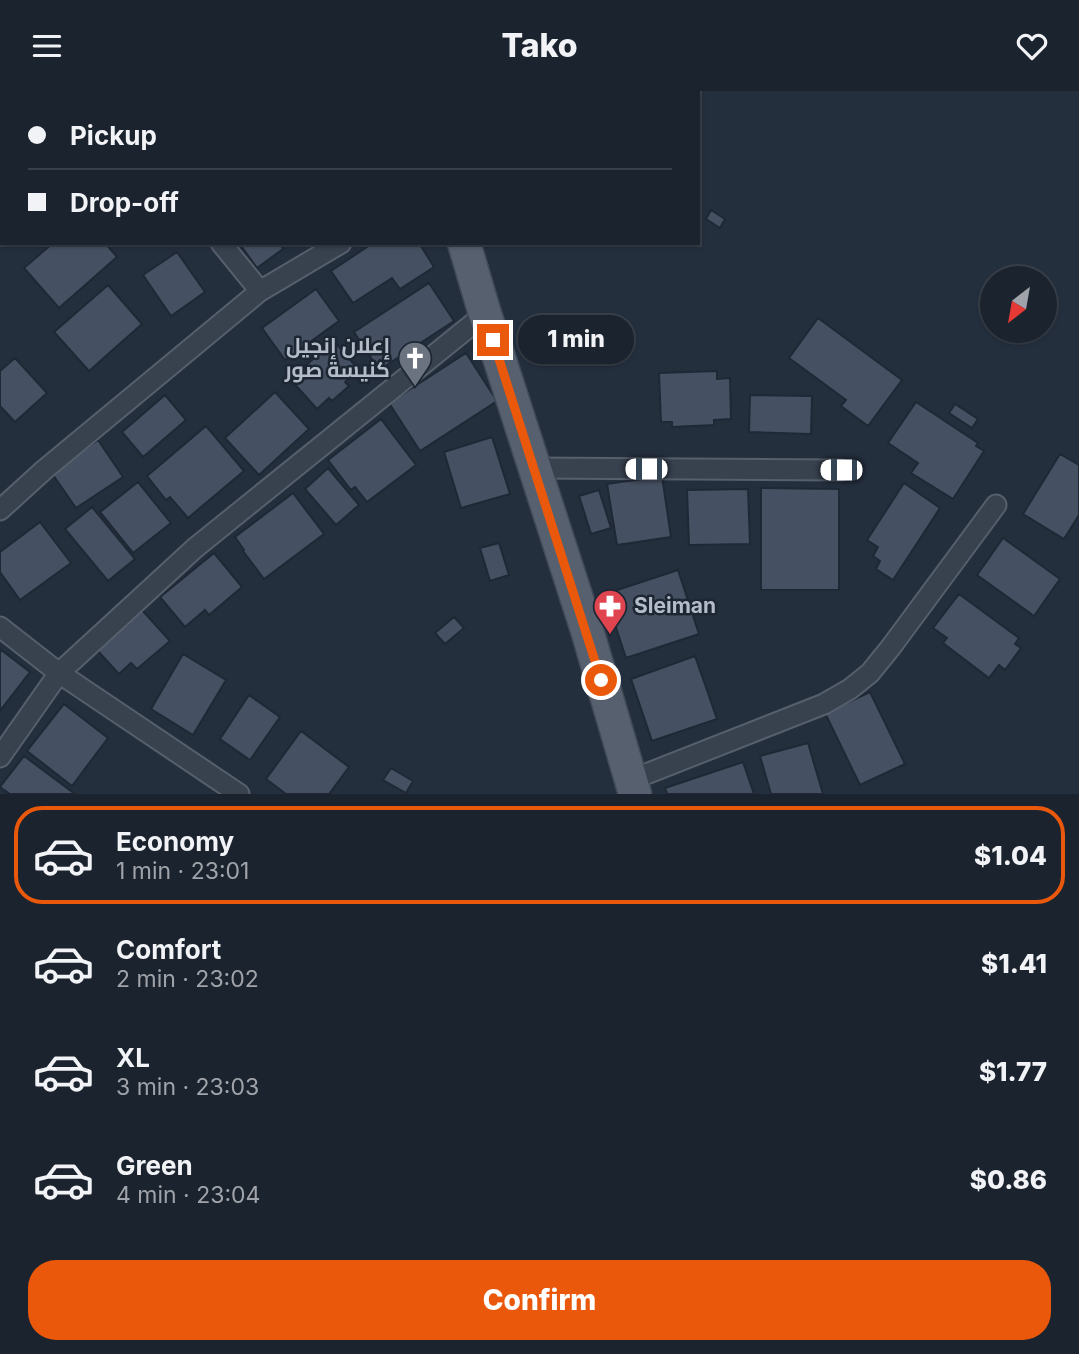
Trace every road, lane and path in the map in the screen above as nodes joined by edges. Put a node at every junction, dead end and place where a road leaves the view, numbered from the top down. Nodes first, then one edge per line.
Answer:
1 (223, 245) edge
2 (338, 245) edge
3 (465, 245) edge
4 (260, 291) junction
5 (485, 314) junction
6 (534, 468) junction
7 (841, 470) dead end
8 (996, 506) dead end
9 (0, 510) edge
10 (0, 627) edge
11 (59, 673) junction
12 (0, 757) edge
13 (215, 787) edge
14 (633, 787) edge
15 (239, 794) edge

1 - 4 street
2 - 4 street
3 - 5 main road
4 - 9 street
5 - 6 main road
5 - 11 street
6 - 7 street
6 - 14 main road
8 - 14 street
10 - 11 street
11 - 12 street
11 - 13 street
13 - 15 street

